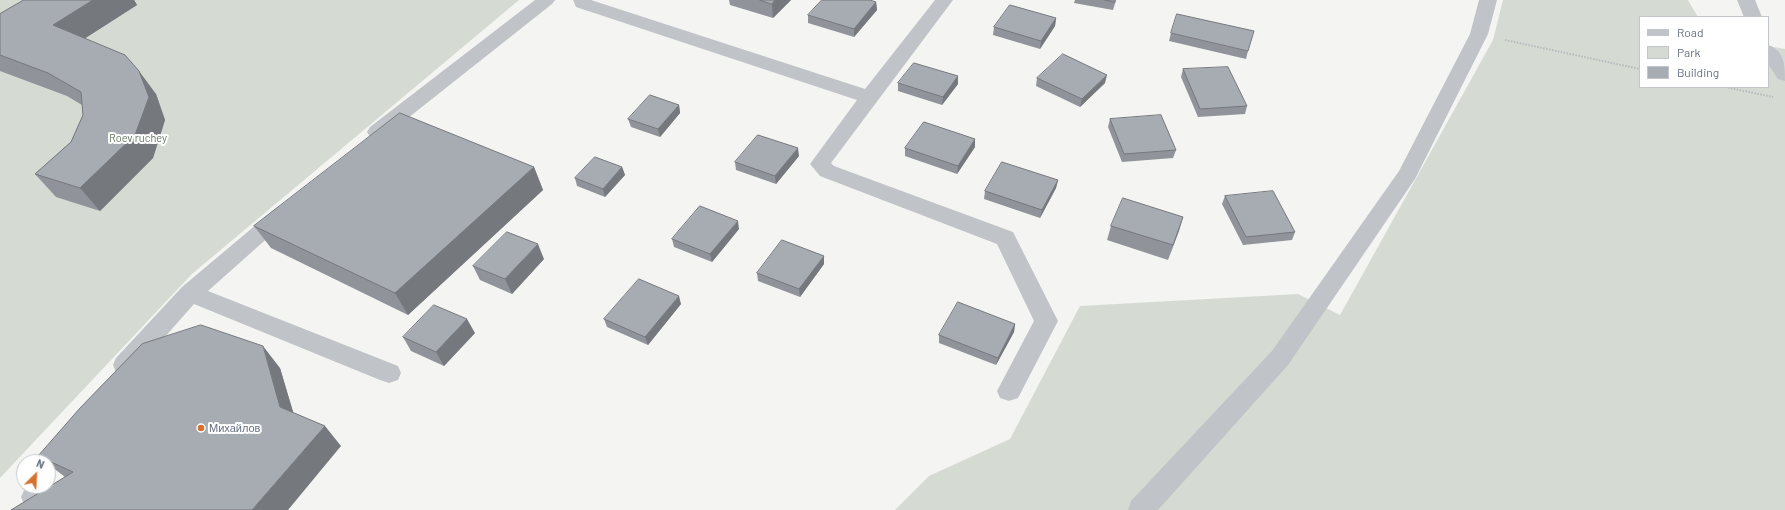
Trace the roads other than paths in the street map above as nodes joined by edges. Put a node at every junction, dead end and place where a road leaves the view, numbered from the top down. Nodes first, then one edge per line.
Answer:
1 (546, 0) edge
2 (944, 0) edge
3 (1488, 0) edge
4 (1746, 0) edge
5 (578, 1) edge
6 (1753, 16) edge
7 (1769, 52) edge
8 (1785, 75) edge
9 (869, 97) junction
10 (361, 146) edge
11 (296, 202) edge
12 (190, 293) junction
13 (389, 374) dead end
14 (112, 380) edge
15 (1009, 391) dead end
16 (1141, 510) edge

1 - 10 street
2 - 9 street
3 - 16 street
4 - 6 street
5 - 9 street
7 - 8 street
9 - 15 street
11 - 12 street
12 - 13 street
12 - 14 street

